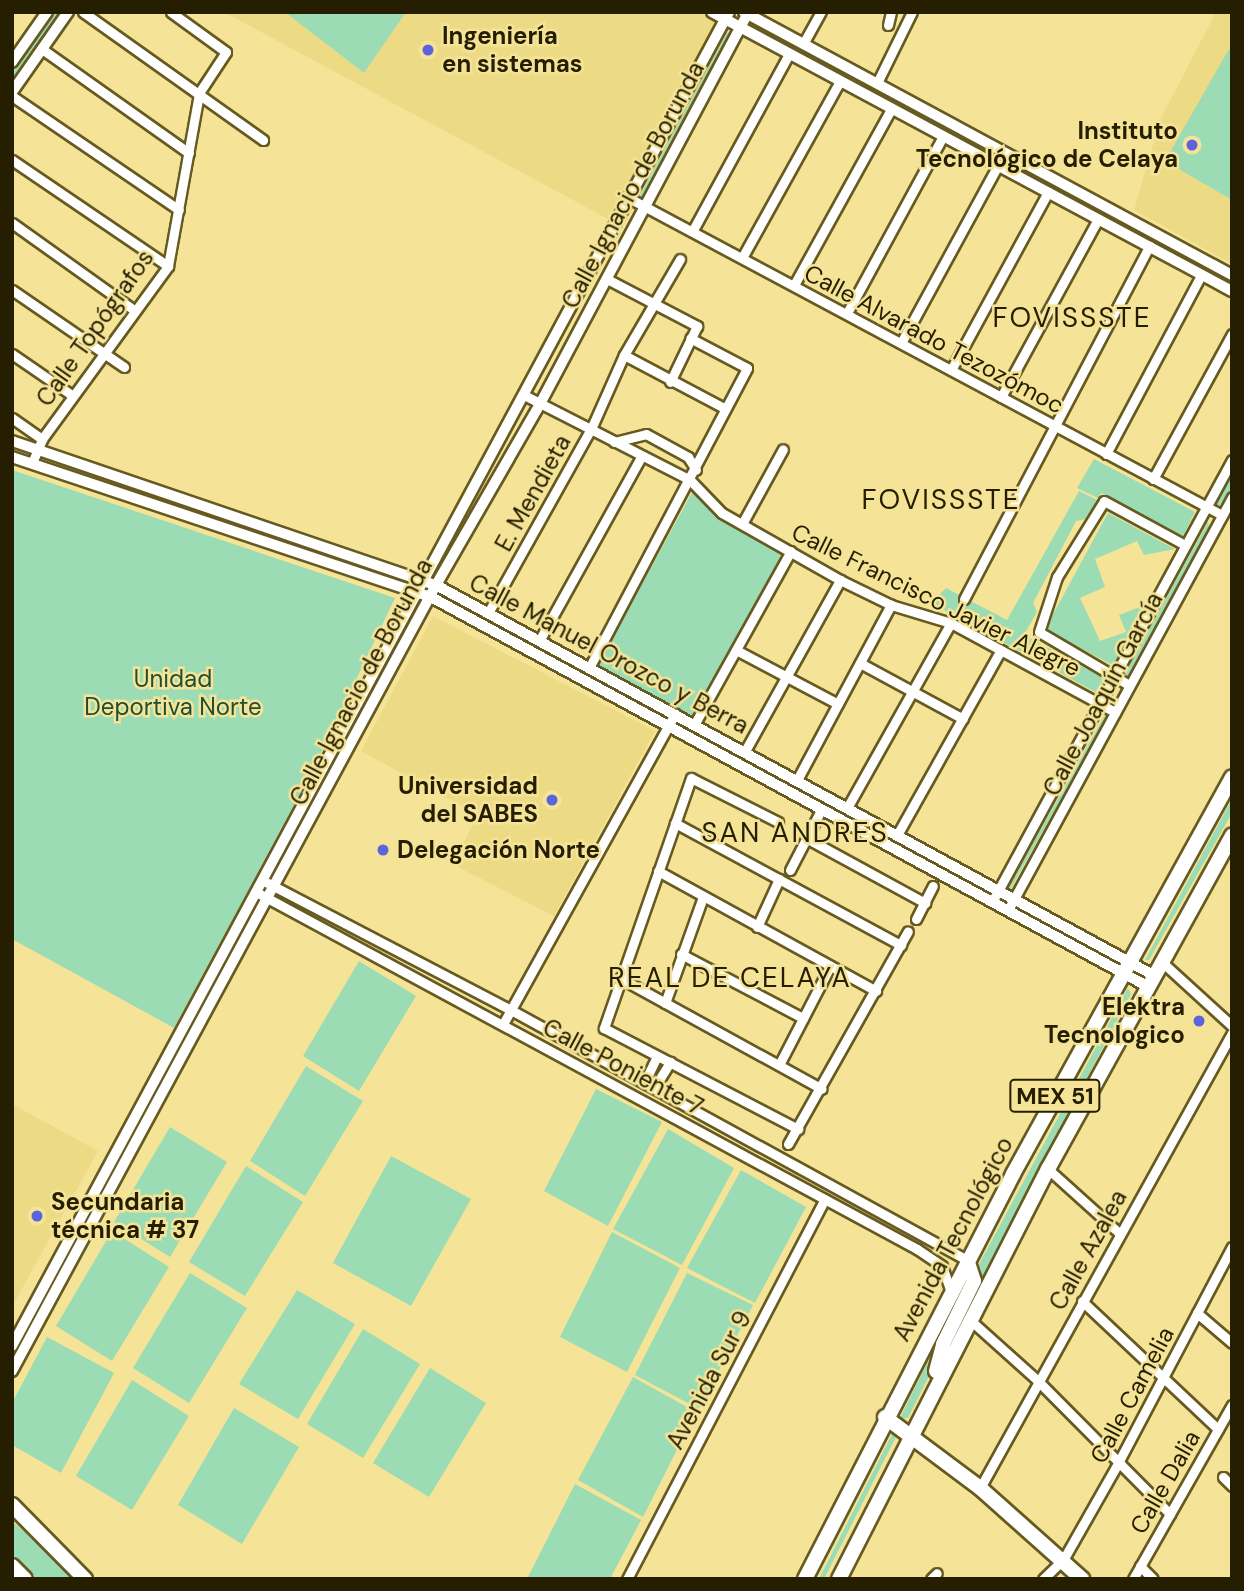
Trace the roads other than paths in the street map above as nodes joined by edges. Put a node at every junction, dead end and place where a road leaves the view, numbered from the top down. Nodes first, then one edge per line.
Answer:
1 (47, 12) edge
2 (68, 12) edge
3 (83, 12) edge
4 (171, 12) edge
5 (712, 12) edge
6 (821, 12) edge
7 (891, 12) edge
8 (746, 13) edge
9 (908, 14) edge
10 (727, 16) edge
11 (888, 25) dead end
12 (740, 27) junction
13 (803, 44) junction
14 (42, 49) junction
15 (789, 54) junction
16 (12, 62) edge
17 (840, 81) junction
18 (877, 83) junction
19 (199, 93) junction
20 (12, 94) edge
21 (891, 109) junction
22 (943, 136) junction
23 (263, 140) dead end
24 (189, 153) junction
25 (12, 160) edge
26 (998, 165) junction
27 (1048, 192) junction
28 (627, 197) junction
29 (647, 206) junction
30 (179, 210) junction
31 (1098, 219) junction
32 (12, 223) edge
33 (693, 230) junction
34 (1181, 245) junction
35 (1149, 246) junction
36 (743, 256) junction
37 (680, 259) dead end
38 (1174, 260) junction
39 (167, 266) junction
40 (1201, 275) junction
41 (1232, 275) edge
42 (607, 279) junction
43 (794, 285) junction
44 (12, 290) edge
45 (1232, 292) edge
46 (653, 303) junction
47 (134, 310) junction
48 (847, 313) junction
49 (1232, 334) edge
50 (690, 338) junction
51 (901, 342) junction
52 (12, 354) edge
53 (103, 354) junction
54 (624, 355) junction
55 (124, 367) dead end
56 (951, 370) junction
57 (670, 382) junction
58 (72, 396) junction
59 (526, 396) junction
60 (1001, 397) junction
61 (540, 404) junction
62 (724, 408) junction
63 (12, 418) edge
64 (1053, 425) junction
65 (590, 429) junction
66 (12, 441) edge
67 (614, 442) junction
68 (40, 444) junction
69 (783, 450) dead end
70 (1106, 454) junction
71 (12, 457) edge
72 (641, 457) junction
73 (1232, 460) edge
74 (32, 463) junction
75 (696, 470) junction
76 (690, 480) junction
77 (1153, 480) junction
78 (1232, 497) edge
79 (1206, 507) junction
80 (1222, 515) junction
81 (742, 524) junction
82 (1185, 545) junction
83 (792, 551) junction
84 (840, 580) junction
85 (431, 582) junction
86 (426, 595) junction
87 (964, 599) dead end
88 (891, 605) junction
89 (488, 613) junction
90 (951, 623) junction
91 (539, 640) junction
92 (736, 650) junction
93 (1001, 650) junction
94 (860, 663) junction
95 (589, 668) junction
96 (787, 677) junction
97 (1114, 677) junction
98 (1129, 685) junction
99 (912, 691) junction
100 (838, 704) junction
101 (1100, 704) junction
102 (1115, 712) junction
103 (675, 714) junction
104 (962, 719) junction
105 (694, 725) junction
106 (667, 728) junction
107 (745, 751) junction
108 (1232, 778) edge
109 (797, 780) junction
110 (847, 808) junction
111 (821, 810) junction
112 (778, 822) dead end
113 (675, 823) junction
114 (897, 835) junction
115 (1232, 835) edge
116 (806, 838) junction
117 (790, 870) dead end
118 (658, 871) junction
119 (779, 879) junction
120 (270, 884) junction
121 (933, 886) dead end
122 (1000, 889) junction
123 (263, 896) junction
124 (702, 897) junction
125 (1014, 897) junction
126 (992, 902) junction
127 (925, 903) junction
128 (1008, 911) junction
129 (916, 919) dead end
130 (757, 927) junction
131 (908, 932) dead end
132 (901, 945) junction
133 (681, 954) junction
134 (1162, 962) junction
135 (830, 966) junction
136 (1125, 967) junction
137 (620, 978) junction
138 (1151, 981) junction
139 (876, 991) junction
140 (664, 1003) junction
141 (511, 1010) junction
142 (803, 1018) junction
143 (503, 1024) junction
144 (1232, 1026) edge
145 (1232, 1032) edge
146 (657, 1056) junction
147 (670, 1062) junction
148 (779, 1065) junction
149 (644, 1083) junction
150 (654, 1088) junction
151 (822, 1089) junction
152 (798, 1129) junction
153 (788, 1144) dead end
154 (1048, 1169) junction
155 (825, 1199) junction
156 (1119, 1233) junction
157 (1232, 1247) edge
158 (967, 1260) junction
159 (951, 1292) junction
160 (1083, 1301) junction
161 (1197, 1313) junction
162 (969, 1319) junction
163 (1232, 1343) edge
164 (12, 1346) edge
165 (12, 1371) edge
166 (1162, 1377) junction
167 (1037, 1380) junction
168 (929, 1399) junction
169 (1232, 1405) edge
170 (885, 1417) junction
171 (1218, 1429) junction
172 (912, 1434) junction
173 (1118, 1462) junction
174 (1223, 1477) dead end
175 (1232, 1486) edge
176 (980, 1488) junction
177 (12, 1505) edge
178 (12, 1513) edge
179 (1170, 1514) junction
180 (42, 1535) junction
181 (1063, 1560) junction
182 (12, 1566) edge
183 (1140, 1566) junction
184 (843, 1577) edge
185 (25, 1579) edge
186 (85, 1579) edge
187 (627, 1579) edge
188 (805, 1579) edge
189 (1043, 1579) edge
190 (1083, 1579) edge
191 (1133, 1579) edge
192 (1153, 1579) edge

1 - 16 street
2 - 14 street
3 - 19 street
4 - 19 street, Calle Topógrafos
5 - 10 street
6 - 13 street
7 - 11 street
8 - 12 street, Calle Ignacio de Borunda
8 - 13 street
9 - 18 street
10 - 12 street
10 - 28 street, Calle Ignacio de Borunda
12 - 15 street
12 - 29 street, Calle Ignacio de Borunda
13 - 18 street
14 - 20 street
14 - 24 street
15 - 17 street
15 - 33 street
17 - 21 street
17 - 36 street
18 - 34 street
19 - 23 street
19 - 24 street, Calle Topógrafos
20 - 30 street
21 - 22 street
21 - 43 street
22 - 26 street
22 - 48 street
24 - 30 street, Calle Topógrafos
25 - 39 street
26 - 27 street
26 - 51 street
27 - 31 street
27 - 56 street
28 - 29 street, Calle Alvarado Tezozómoc
28 - 59 street, Calle Ignacio de Borunda
29 - 33 street, Calle Alvarado Tezozómoc
29 - 42 street, Calle Ignacio de Borunda
30 - 39 street, Calle Topógrafos
31 - 35 street
31 - 60 street
32 - 47 street
33 - 36 street, Calle Alvarado Tezozómoc
34 - 38 street
34 - 41 street
35 - 38 street
35 - 64 street
36 - 43 street, Calle Alvarado Tezozómoc
37 - 46 street, E. Mendieta
38 - 40 street
39 - 47 street, Calle Topógrafos
40 - 45 street
40 - 70 street
42 - 46 street
42 - 61 street, Calle Ignacio de Borunda
43 - 48 street, Calle Alvarado Tezozómoc
44 - 53 street
46 - 50 street
46 - 54 street, E. Mendieta
47 - 53 street, Calle Topógrafos
48 - 51 street, Calle Alvarado Tezozómoc
49 - 77 street
50 - 57 street
50 - 62 street
51 - 56 street, Calle Alvarado Tezozómoc
52 - 58 street
53 - 55 street
53 - 58 street, Calle Topógrafos
54 - 57 street
54 - 65 street, E. Mendieta
56 - 60 street, Calle Alvarado Tezozómoc
57 - 62 street
58 - 68 street, Calle Topógrafos
59 - 61 street, Calle Francisco Javier Alegre
59 - 85 street, Calle Ignacio de Borunda
60 - 64 street, Calle Alvarado Tezozómoc
61 - 65 street, Calle Francisco Javier Alegre
61 - 85 street, Calle Ignacio de Borunda
62 - 75 street
63 - 68 street
64 - 70 street, Calle Alvarado Tezozómoc
64 - 87 street
65 - 67 street, Calle Francisco Javier Alegre
65 - 89 street, E. Mendieta
66 - 68 street, Calle Manuel Orozco y Berra
67 - 72 street, Calle Francisco Javier Alegre
67 - 75 street
68 - 74 street, Calle Topógrafos
68 - 85 street, Calle Manuel Orozco y Berra
69 - 81 street
70 - 77 street, Calle Alvarado Tezozómoc
71 - 74 street, Calle Manuel Orozco y Berra
72 - 76 street, Calle Francisco Javier Alegre
72 - 91 street
73 - 79 street, Calle Joaquín García
74 - 86 street, Calle Manuel Orozco y Berra
75 - 76 street
76 - 81 street, Calle Francisco Javier Alegre
76 - 95 street
77 - 79 street, Calle Alvarado Tezozómoc
78 - 80 street, Calle Joaquín García
79 - 80 street, Calle Alvarado Tezozómoc
79 - 82 street, Calle Joaquín García
80 - 98 street, Calle Joaquín García
81 - 83 street, Calle Francisco Javier Alegre
82 - 97 street, Calle Joaquín García
82 - 97 street
83 - 84 street, Calle Francisco Javier Alegre
83 - 92 street
84 - 88 street, Calle Francisco Javier Alegre
84 - 96 street
85 - 86 street, Calle Ignacio de Borunda
85 - 89 street, Calle Manuel Orozco y Berra
86 - 106 street, Calle Manuel Orozco y Berra
86 - 120 street, Calle Ignacio de Borunda
88 - 90 street, Calle Francisco Javier Alegre
88 - 94 street
89 - 91 street, Calle Manuel Orozco y Berra
90 - 93 street, Calle Francisco Javier Alegre
90 - 99 street
91 - 95 street, Calle Manuel Orozco y Berra
92 - 96 street
92 - 105 street
93 - 101 street, Calle Francisco Javier Alegre
93 - 104 street
94 - 99 street
94 - 100 street
95 - 103 street, Calle Manuel Orozco y Berra
96 - 100 street
96 - 107 street
97 - 98 street
97 - 101 street, Calle Joaquín García
98 - 102 street, Calle Joaquín García
99 - 104 street
99 - 110 street
100 - 109 street
101 - 102 street, Calle Francisco Javier Alegre
101 - 122 street, Calle Joaquín García
102 - 125 street, Calle Joaquín García
103 - 105 street, Calle Manuel Orozco y Berra
103 - 106 street
104 - 114 street
105 - 107 street, Calle Manuel Orozco y Berra
106 - 111 street, Calle Manuel Orozco y Berra
106 - 141 street
107 - 109 street, Calle Manuel Orozco y Berra
108 - 136 main road, Avenida Tecnológico / MEX 51
109 - 110 street, Calle Manuel Orozco y Berra
110 - 114 street, Calle Manuel Orozco y Berra
111 - 116 street
111 - 126 street, Calle Manuel Orozco y Berra
112 - 113 street
113 - 118 street
113 - 119 street
114 - 122 street, Calle Manuel Orozco y Berra
115 - 134 main road, Avenida Tecnológico / MEX 51
116 - 117 street
116 - 127 street
118 - 124 street
118 - 137 street
119 - 130 street
119 - 132 street
120 - 123 street, Calle Ignacio de Borunda
120 - 141 street, Calle Poniente 7
121 - 127 street
122 - 125 street, Calle Manuel Orozco y Berra
122 - 126 street, Calle Joaquín García
123 - 143 street, Calle Poniente 7
123 - 164 street, Calle Ignacio de Borunda
123 - 165 street, Calle Ignacio de Borunda
124 - 130 street
124 - 133 street
125 - 128 street, Calle Joaquín García
125 - 136 street, Calle Manuel Orozco y Berra
126 - 128 street, Calle Manuel Orozco y Berra
127 - 129 street
128 - 136 street, Calle Manuel Orozco y Berra
130 - 135 street
131 - 132 street
132 - 139 street
133 - 140 street
133 - 142 street
134 - 138 main road, Avenida Tecnológico / MEX 51
134 - 144 street
135 - 139 street
135 - 142 street
136 - 138 street, Calle Manuel Orozco y Berra
136 - 158 main road, Avenida Tecnológico / MEX 51
137 - 140 street
137 - 146 street
138 - 154 main road, Avenida Tecnológico / MEX 51
139 - 151 street
140 - 148 street
141 - 143 street
141 - 149 street, Calle Poniente 7
142 - 148 street
143 - 155 street, Calle Poniente 7
145 - 156 street, Calle Azalea
146 - 147 street
146 - 149 street
147 - 150 street
147 - 152 street
148 - 151 street
149 - 150 street, Calle Poniente 7
150 - 158 street, Calle Poniente 7
151 - 152 street
152 - 153 street
154 - 156 street
154 - 162 main road, Avenida Tecnológico / MEX 51
155 - 159 street, Calle Poniente 7
155 - 187 street, Avenida Sur 9
156 - 160 street, Calle Azalea
157 - 161 street, Calle Camelia
158 - 159 main road, Avenida Tecnológico / MEX 51
158 - 168 main road
159 - 170 main road, Avenida Tecnológico / MEX 51
160 - 166 street
160 - 167 street, Calle Azalea
161 - 163 street
161 - 166 street, Calle Camelia
162 - 167 street
162 - 168 main road, Avenida Tecnológico / MEX 51
166 - 171 street
166 - 173 street, Calle Camelia
167 - 173 street
167 - 176 street, Calle Azalea
168 - 172 main road, Avenida Tecnológico / MEX 51
169 - 171 street, Calle Dalia
170 - 172 main road
170 - 188 main road, Avenida Tecnológico / MEX 51
171 - 179 street, Calle Dalia
172 - 176 main road
172 - 184 main road, Avenida Tecnológico / MEX 51
173 - 179 street
173 - 181 street, Calle Camelia
174 - 175 street
176 - 181 main road
177 - 180 main road
178 - 180 main road
179 - 183 street, Calle Dalia
180 - 186 main road
181 - 189 street, Calle Camelia
181 - 190 main road
182 - 185 main road
183 - 191 street, Calle Dalia
183 - 192 street

